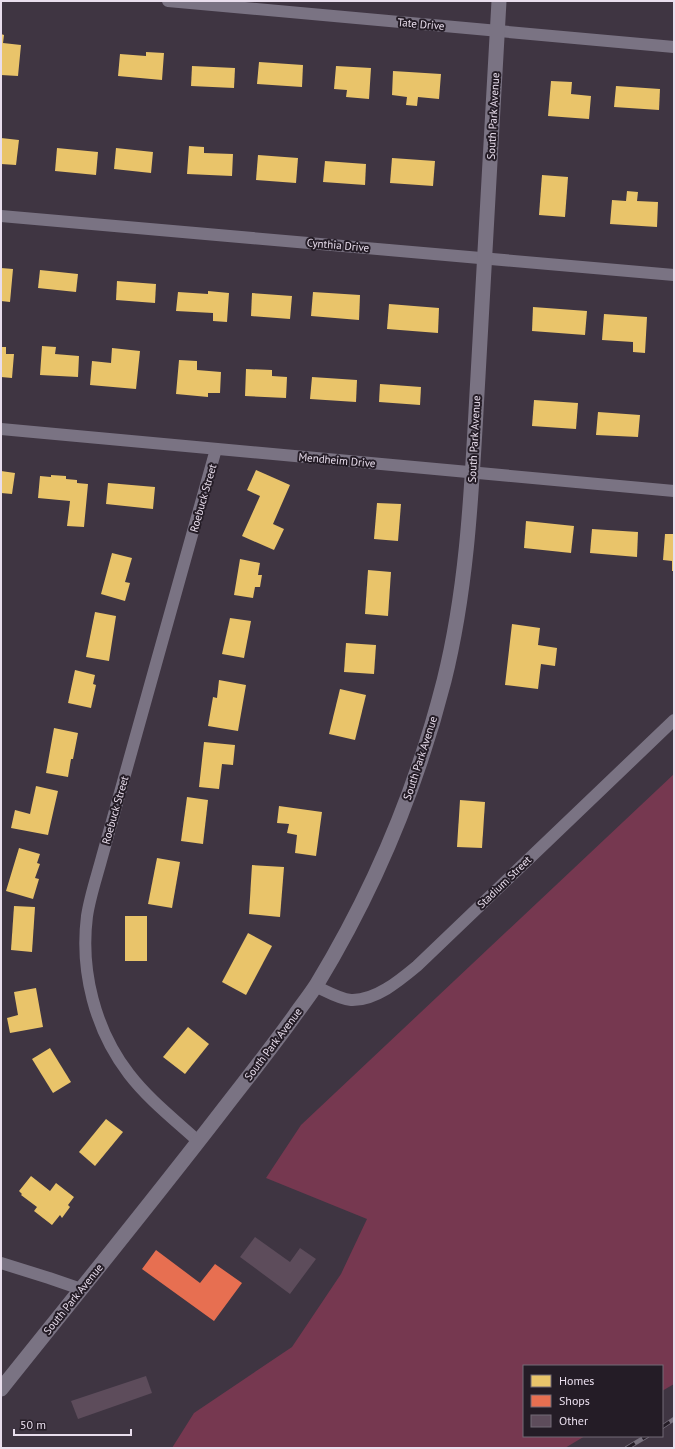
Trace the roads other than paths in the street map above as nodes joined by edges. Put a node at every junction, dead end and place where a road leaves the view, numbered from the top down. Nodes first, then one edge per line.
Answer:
1 (168, 1) edge
2 (499, 1) edge
3 (498, 31) junction
4 (674, 47) edge
5 (1, 216) edge
6 (485, 258) junction
7 (674, 275) edge
8 (1, 429) edge
9 (216, 449) junction
10 (473, 473) junction
11 (674, 491) edge
12 (674, 720) edge
13 (316, 986) junction
14 (199, 1142) junction
15 (1, 1264) edge
16 (81, 1289) junction
17 (1, 1389) edge

1 - 3 street, Tate Drive
2 - 3 street, South Park Avenue
3 - 4 street, Tate Drive
3 - 6 street, South Park Avenue
5 - 6 street, Cynthia Drive
6 - 7 street, Cynthia Drive
6 - 10 street, South Park Avenue
8 - 9 street, Mendheim Drive
9 - 10 street, Mendheim Drive
9 - 14 street, Roebuck Street
10 - 11 street, Mendheim Drive
10 - 13 street, South Park Avenue
12 - 13 street, Stadium Street
13 - 14 street, South Park Avenue
14 - 16 street, South Park Avenue
15 - 16 street
16 - 17 street, South Park Avenue

